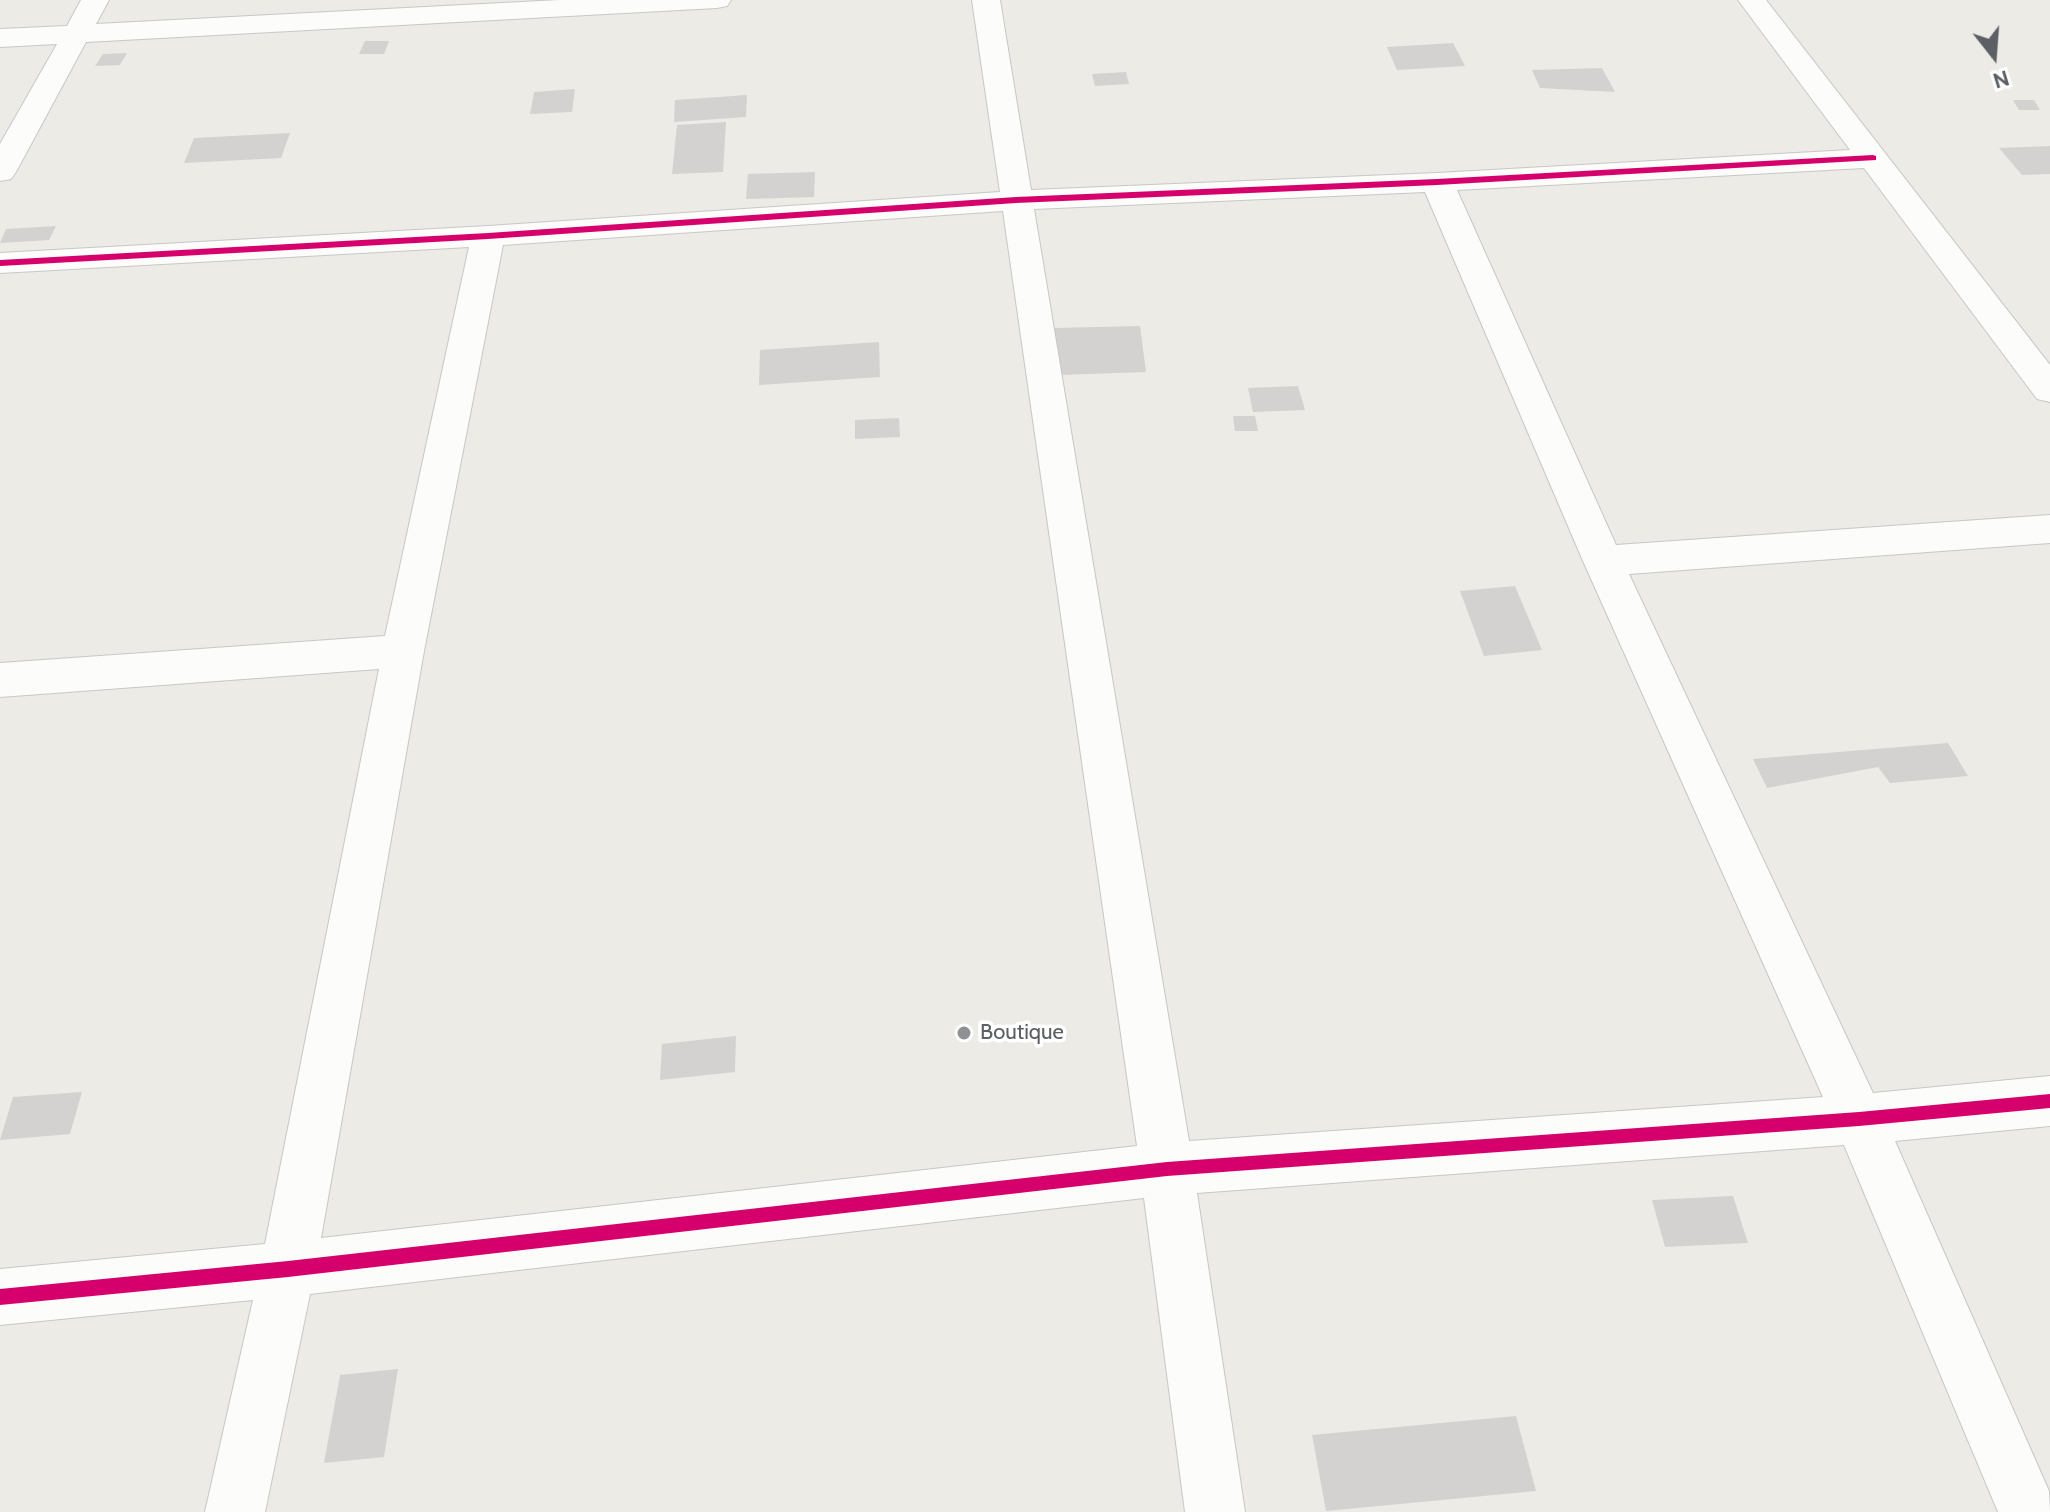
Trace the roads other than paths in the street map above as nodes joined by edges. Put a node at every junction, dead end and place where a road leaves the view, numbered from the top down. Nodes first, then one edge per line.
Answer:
1 (95, 0) edge
2 (717, 0) edge
3 (986, 0) edge
4 (1752, 0) edge
5 (76, 34) junction
6 (0, 38) edge
7 (1873, 158) junction
8 (0, 172) edge
9 (1437, 182) junction
10 (1016, 200) junction
11 (488, 236) junction
12 (0, 263) edge
13 (2050, 390) edge
14 (2050, 529) edge
15 (1603, 561) junction
16 (403, 651) junction
17 (0, 680) edge
18 (2050, 1101) edge
19 (1859, 1119) junction
20 (1167, 1169) junction
21 (288, 1269) junction
22 (0, 1297) edge
23 (235, 1512) edge
24 (1215, 1512) edge
25 (2028, 1512) edge

1 - 5 street
2 - 5 street
3 - 10 street
4 - 7 street
5 - 6 street
5 - 8 street
7 - 9 street
7 - 13 street
9 - 10 street
9 - 15 street
10 - 11 street
10 - 20 street
11 - 12 street
11 - 16 street
14 - 15 street
15 - 19 street
16 - 17 street
16 - 21 street
18 - 19 street
19 - 20 street
19 - 25 street
20 - 21 street
20 - 24 street
21 - 22 street
21 - 23 street

